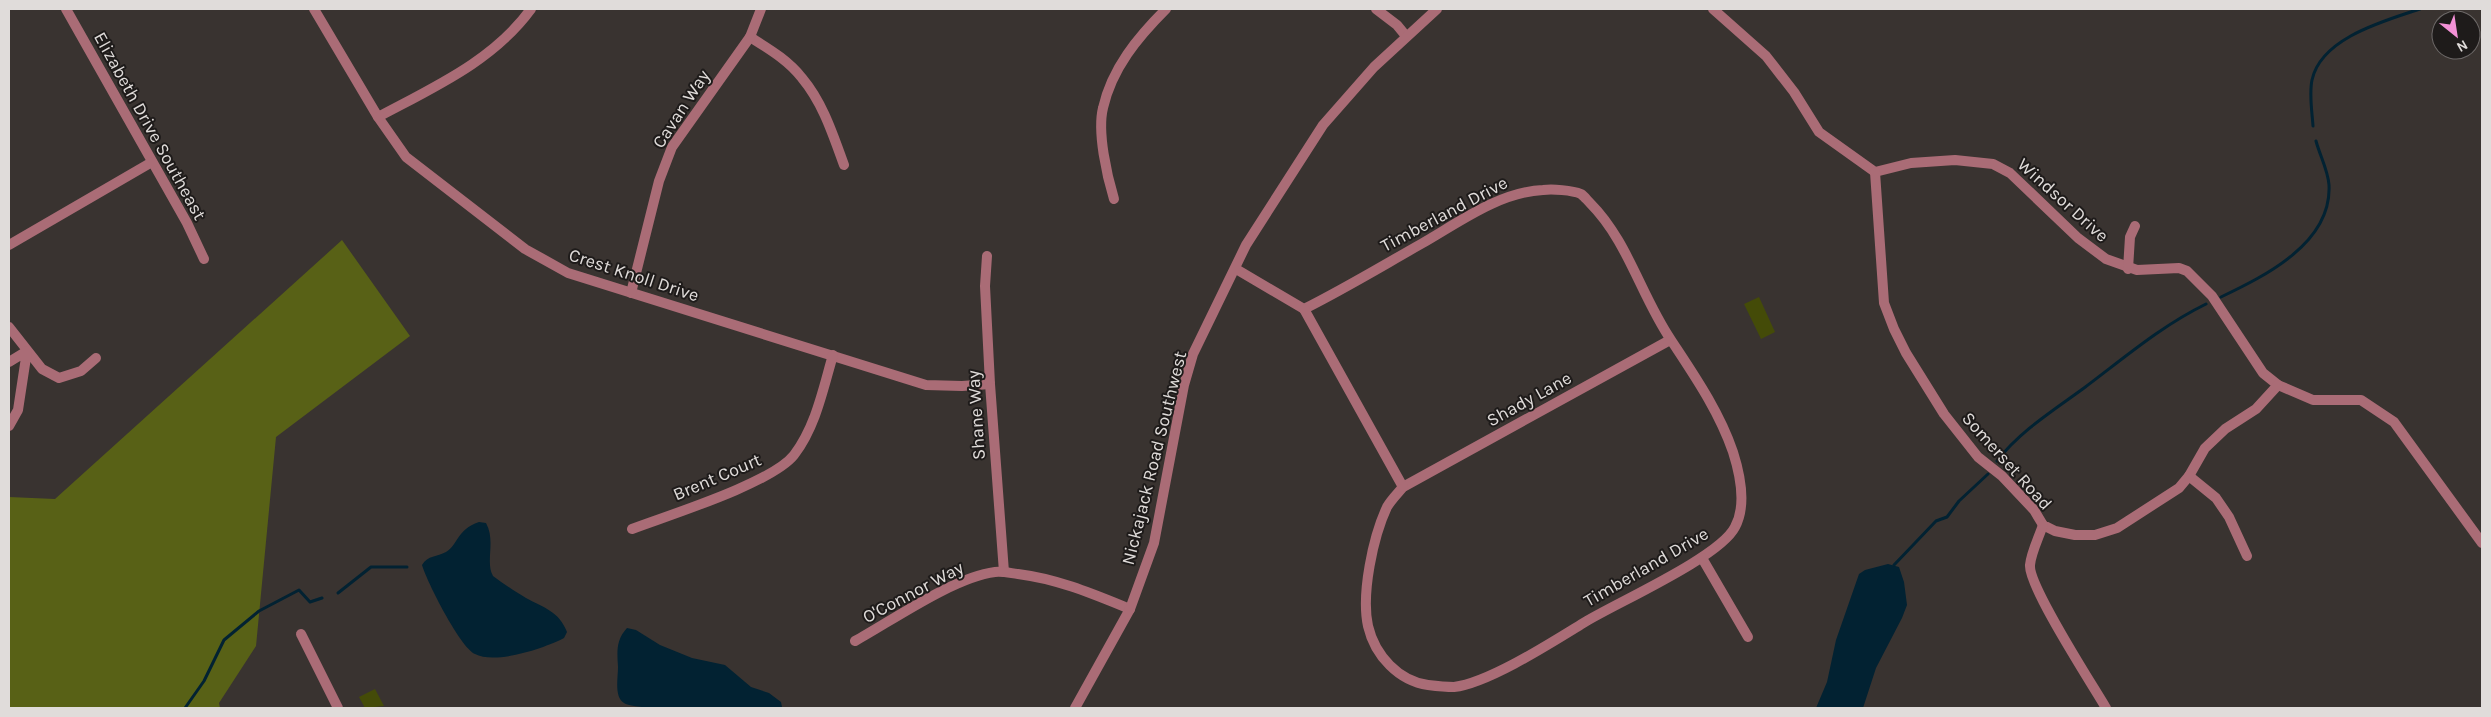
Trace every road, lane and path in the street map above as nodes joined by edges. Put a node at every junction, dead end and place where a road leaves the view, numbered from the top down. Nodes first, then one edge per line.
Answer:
1 (66, 9) edge
2 (314, 9) edge
3 (531, 9) edge
4 (761, 9) edge
5 (1166, 9) edge
6 (1376, 9) edge
7 (1437, 9) edge
8 (1713, 9) edge
9 (1406, 36) junction
10 (750, 37) junction
11 (378, 117) junction
12 (152, 162) junction
13 (844, 165) dead end
14 (1874, 172) junction
15 (1114, 199) dead end
16 (2135, 226) dead end
17 (9, 246) edge
18 (987, 256) dead end
19 (204, 259) dead end
20 (1236, 269) junction
21 (2128, 269) junction
22 (631, 293) junction
23 (1304, 309) junction
24 (9, 327) edge
25 (1670, 340) junction
26 (27, 351) junction
27 (833, 356) junction
28 (96, 358) dead end
29 (9, 362) edge
30 (990, 384) junction
31 (2278, 385) junction
32 (9, 426) edge
33 (2189, 476) junction
34 (1403, 487) junction
35 (2043, 525) junction
36 (632, 530) dead end
37 (2482, 543) edge
38 (2247, 556) dead end
39 (1702, 558) junction
40 (1004, 572) junction
41 (1130, 609) junction
42 (301, 634) dead end
43 (1748, 637) dead end
44 (855, 642) dead end
45 (338, 708) edge
46 (1075, 708) edge
47 (2106, 708) edge

1 - 12 street, Elizabeth Drive Southeast
2 - 11 street, Crest Knoll Drive
3 - 11 street
4 - 10 street, Cavan Way
5 - 15 street
6 - 9 street
7 - 9 street, Nickajack Road Southwest
8 - 14 street
9 - 20 street, Nickajack Road Southwest
10 - 13 street
10 - 22 street, Cavan Way
11 - 22 street, Crest Knoll Drive
12 - 17 street
12 - 19 street, Elizabeth Drive Southeast
14 - 21 street, Windsor Drive
14 - 35 street, Somerset Road
16 - 21 street
18 - 30 street, Shane Way
20 - 23 street
20 - 41 street, Nickajack Road Southwest
21 - 31 street, Windsor Drive
22 - 27 street, Crest Knoll Drive
23 - 25 street, Timberland Drive
23 - 34 street
24 - 26 street
25 - 34 street, Shady Lane
25 - 39 street, Timberland Drive
26 - 28 street
26 - 29 street
26 - 32 street
27 - 30 street, Crest Knoll Drive
27 - 36 street, Brent Court
30 - 40 street, Shane Way
31 - 33 street, Somerset Road
31 - 37 street, Windsor Drive
33 - 35 street, Somerset Road
33 - 38 street
34 - 39 street, Timberland Drive
35 - 47 street
39 - 43 street
40 - 41 street, O'Connor Way
40 - 44 street, O'Connor Way
41 - 46 street, Nickajack Road Southwest
42 - 45 street

